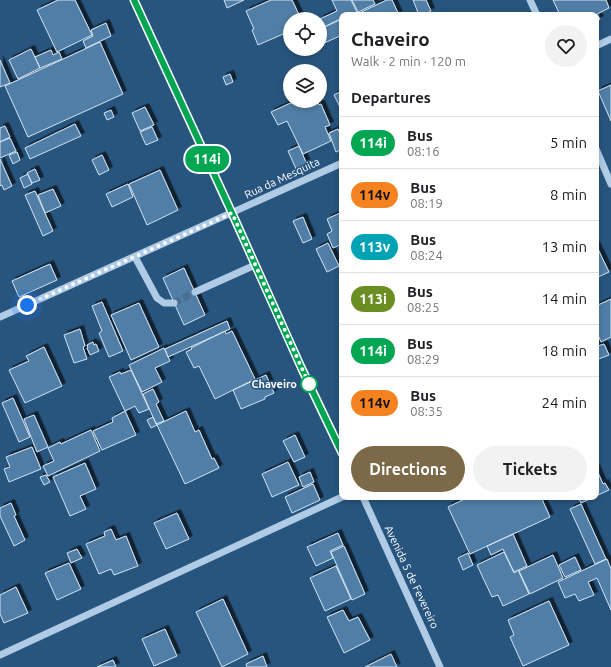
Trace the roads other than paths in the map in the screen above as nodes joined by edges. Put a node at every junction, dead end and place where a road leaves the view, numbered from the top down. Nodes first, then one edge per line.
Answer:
1 (134, 0) edge
2 (530, 0) edge
3 (536, 12) edge
4 (611, 39) edge
5 (599, 45) edge
6 (599, 156) edge
7 (339, 163) edge
8 (611, 184) edge
9 (232, 213) junction
10 (136, 256) junction
11 (255, 265) junction
12 (195, 292) tunnel mouth
13 (174, 303) dead end
14 (0, 317) edge
15 (339, 447) edge
16 (339, 497) edge
17 (364, 500) edge
18 (0, 655) edge
19 (440, 667) edge

1 - 9 street
2 - 3 street
4 - 5 street
6 - 8 street
7 - 9 street, Rua da Mesquita
9 - 10 street, Rua da Mesquita
9 - 11 street
10 - 13 street
10 - 14 street, Rua da Mesquita
11 - 12 street
11 - 15 street
16 - 18 street
17 - 19 street, Avenida 5 de Fevereiro

